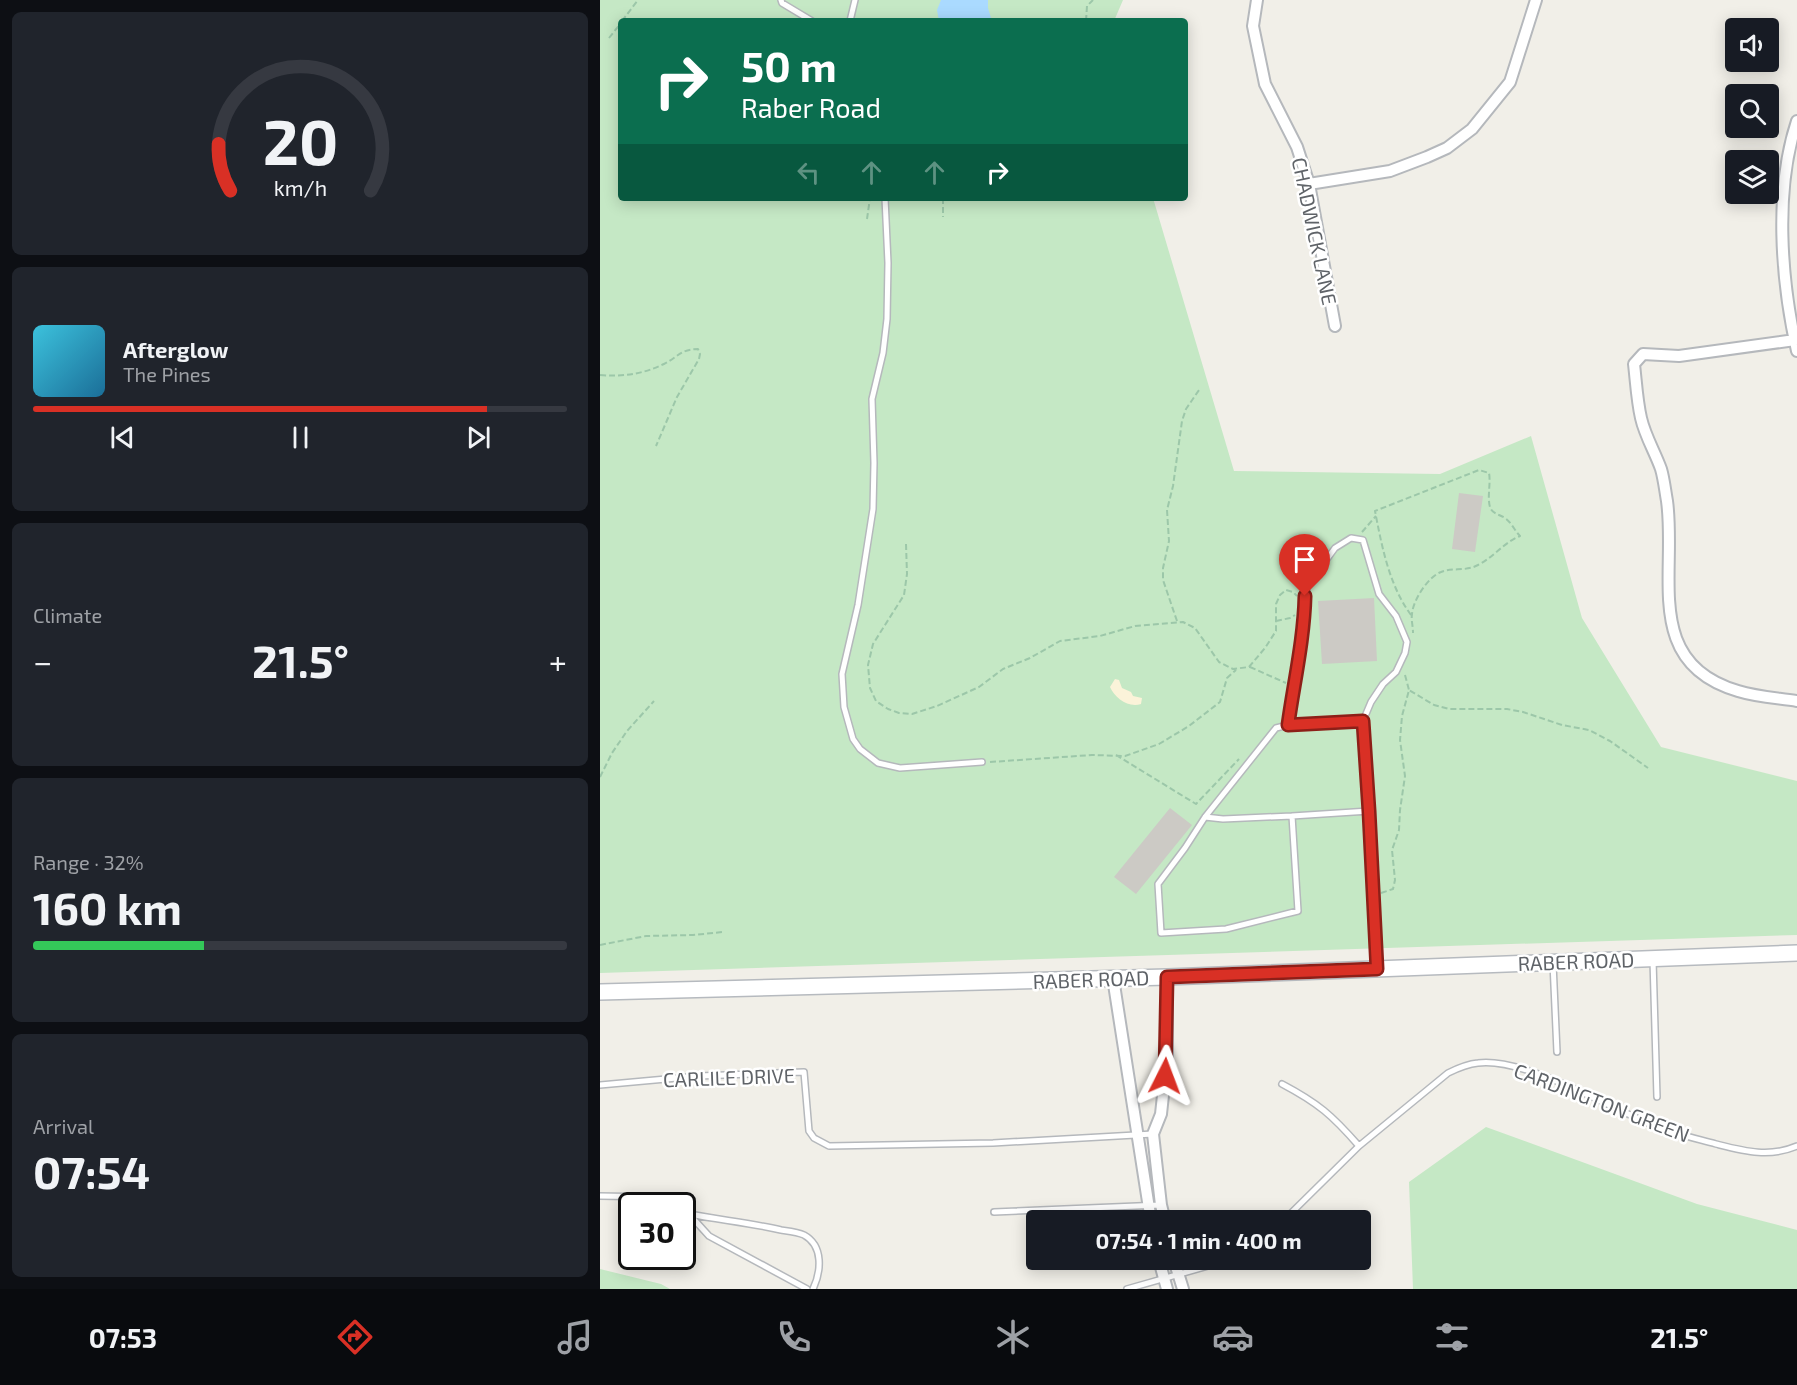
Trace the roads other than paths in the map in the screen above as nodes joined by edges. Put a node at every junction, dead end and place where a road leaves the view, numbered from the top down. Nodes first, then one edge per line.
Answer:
1 (781, 0) edge
2 (855, 0) edge
3 (1257, 0) edge
4 (1536, 0) edge
5 (807, 18) edge
6 (851, 18) edge
7 (1797, 121) edge
8 (1309, 184) junction
9 (885, 201) edge
10 (1335, 326) dead end
11 (1796, 346) edge
12 (1797, 701) edge
13 (1363, 721) junction
14 (1288, 725) junction
15 (982, 762) road end
16 (1369, 811) junction
17 (1292, 816) junction
18 (1205, 817) junction
19 (1797, 953) edge
20 (1653, 958) junction
21 (1553, 961) junction
22 (1377, 969) junction
23 (1167, 977) junction
24 (1113, 978) junction
25 (600, 992) edge
26 (1557, 1052) dead end
27 (1282, 1084) dead end
28 (600, 1085) edge
29 (1657, 1097) dead end
30 (1137, 1134) junction
31 (1153, 1134) junction
32 (1359, 1146) junction
33 (1797, 1146) edge
34 (600, 1196) edge
35 (618, 1196) edge
36 (1161, 1205) junction
37 (1148, 1206) junction
38 (1149, 1210) edge
39 (1162, 1210) edge
40 (1297, 1210) edge
41 (994, 1212) dead end
42 (696, 1215) edge
43 (696, 1222) edge
44 (1177, 1270) edge
45 (1195, 1270) edge
46 (1178, 1275) junction
47 (1165, 1284) edge
48 (807, 1289) edge
49 (813, 1289) edge
50 (1127, 1289) edge
51 (1183, 1289) edge

1 - 5 lane
2 - 6 lane
3 - 8 street, CHADWICK LANE
4 - 8 street
7 - 11 street
8 - 10 street, CHADWICK LANE
9 - 15 lane
11 - 12 street
13 - 14 lane
13 - 14 lane
13 - 16 lane
14 - 18 lane
16 - 17 lane
16 - 22 lane
17 - 18 lane
17 - 18 lane
19 - 20 street, RABER ROAD
20 - 21 street, RABER ROAD
20 - 29 lane
21 - 22 street, RABER ROAD
21 - 26 lane
22 - 23 street, RABER ROAD
23 - 24 street, RABER ROAD
23 - 31 street
24 - 25 street, RABER ROAD
24 - 30 street
27 - 32 lane
28 - 30 lane, CARLILE DRIVE
30 - 31 lane
30 - 37 street
31 - 36 street
32 - 33 lane, CARDINGTON GREEN
32 - 40 lane, CARDINGTON GREEN
34 - 35 lane
36 - 37 lane
36 - 39 street
37 - 38 street
37 - 41 lane
42 - 49 lane
43 - 48 lane
44 - 46 street
45 - 46 lane
46 - 47 lane
46 - 51 street
47 - 50 lane

